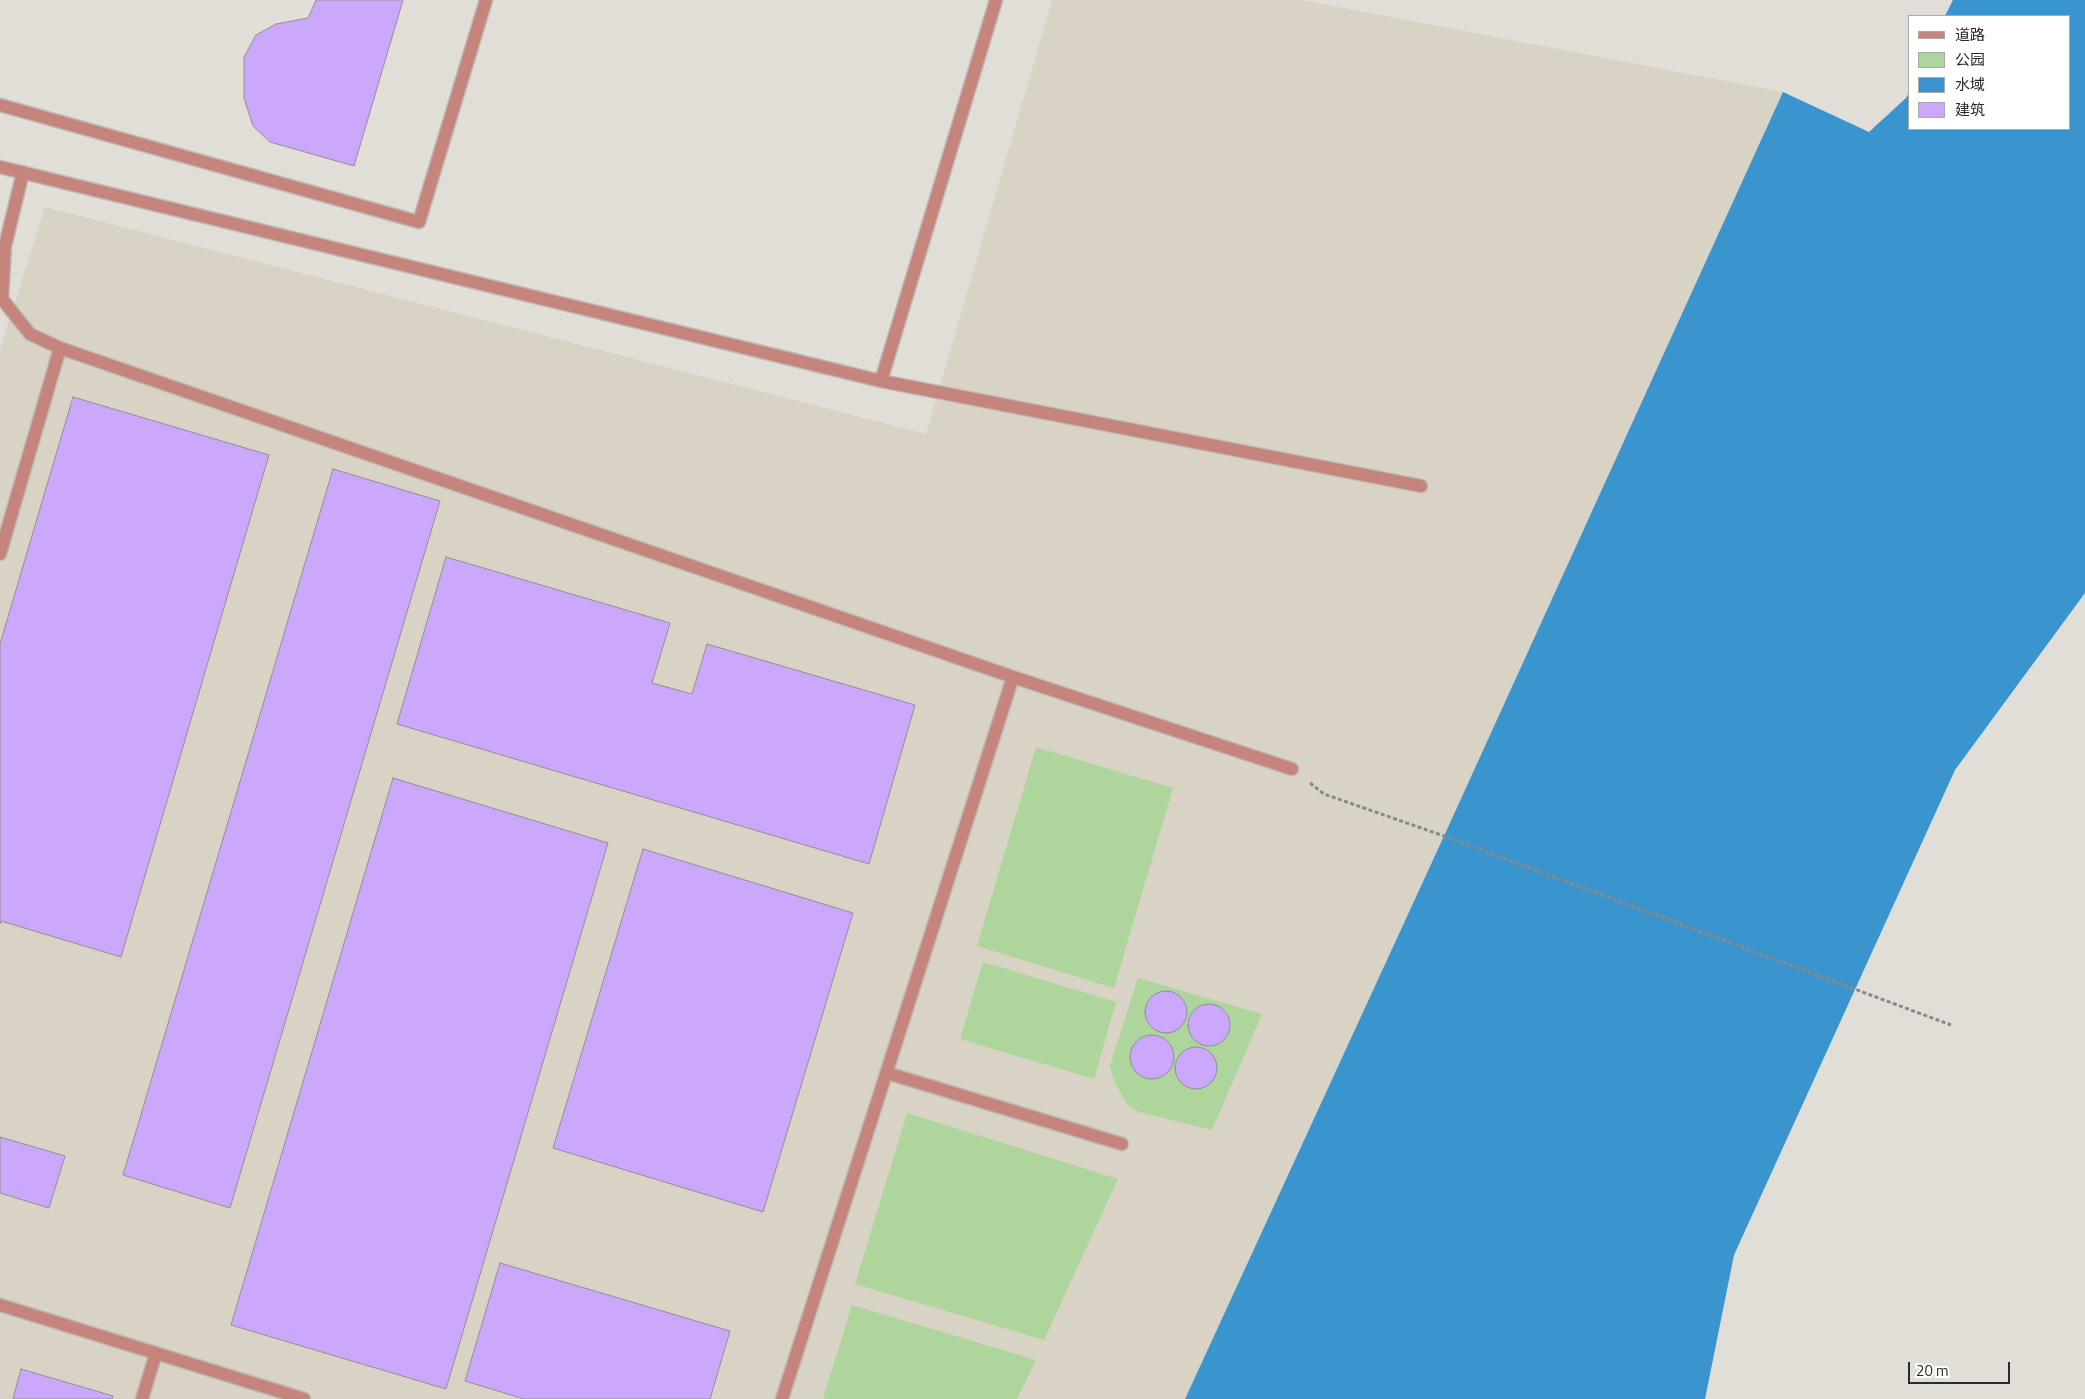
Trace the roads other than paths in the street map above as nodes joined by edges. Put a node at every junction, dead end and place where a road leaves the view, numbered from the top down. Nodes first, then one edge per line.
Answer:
1 (486, 0) edge
2 (996, 0) edge
3 (0, 105) edge
4 (0, 166) edge
5 (23, 172) junction
6 (60, 348) junction
7 (881, 381) junction
8 (1421, 486) dead end
9 (0, 554) edge
10 (1013, 676) junction
11 (1292, 769) road end
12 (886, 1072) junction
13 (1122, 1144) dead end
14 (0, 1305) edge
15 (156, 1353) junction
16 (142, 1399) edge
17 (304, 1399) edge
18 (782, 1399) edge

1 - 3 street
2 - 7 street
4 - 5 street
5 - 6 street
5 - 7 street
6 - 9 street
6 - 10 street
7 - 8 street
10 - 11 street
10 - 12 street
12 - 13 street
12 - 18 street
14 - 15 street
15 - 16 street
15 - 17 street

